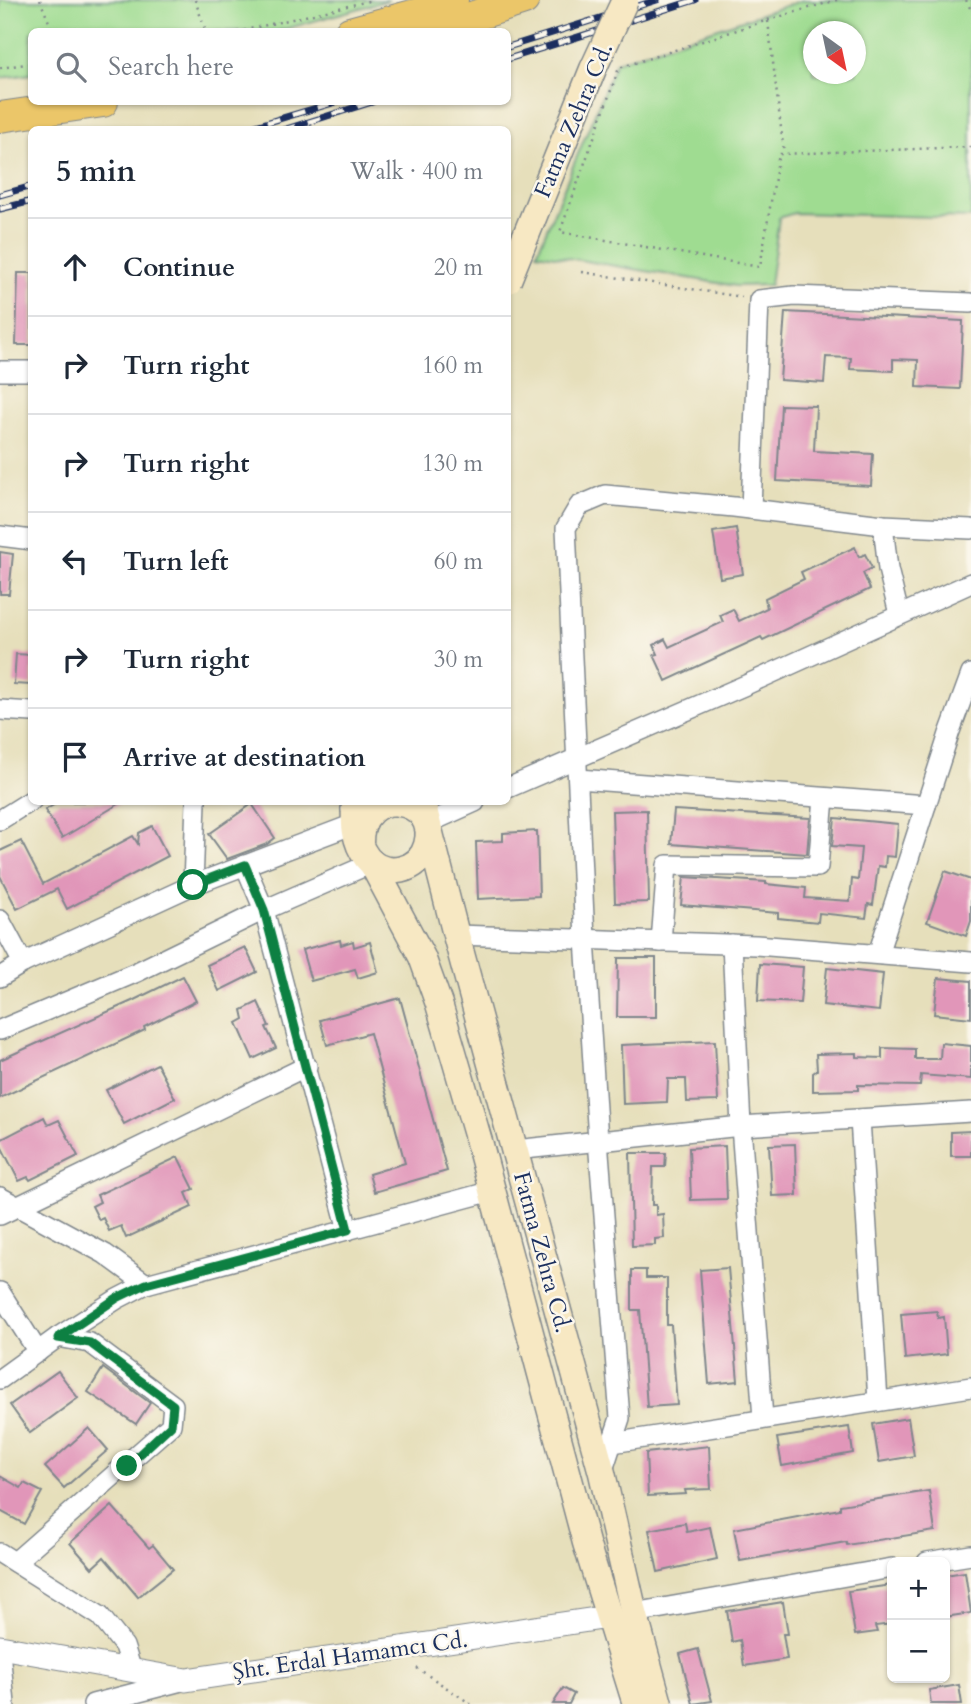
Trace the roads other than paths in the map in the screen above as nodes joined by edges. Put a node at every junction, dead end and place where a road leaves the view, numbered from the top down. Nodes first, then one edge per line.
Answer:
1 (453, 0) edge
2 (524, 0) edge
3 (612, 0) edge
4 (625, 0) edge
5 (365, 28) edge
6 (436, 28) edge
7 (28, 96) edge
8 (0, 100) edge
9 (82, 105) edge
10 (0, 117) edge
11 (511, 234) edge
12 (511, 272) edge
13 (971, 303) edge
14 (0, 371) edge
15 (28, 371) edge
16 (751, 509) junction
17 (883, 524) junction
18 (971, 529) edge
19 (0, 536) edge
20 (28, 540) edge
21 (971, 583) edge
22 (899, 614) junction
23 (971, 674) edge
24 (0, 710) edge
25 (28, 712) edge
26 (577, 759) junction
27 (578, 779) junction
28 (511, 787) edge
29 (824, 798) junction
30 (28, 802) edge
31 (197, 805) edge
32 (379, 805) edge
33 (408, 805) edge
34 (461, 805) edge
35 (926, 805) junction
36 (424, 813) edge
37 (0, 820) edge
38 (358, 826) edge
39 (245, 865) junction
40 (193, 885) junction
41 (264, 910) junction
42 (0, 920) edge
43 (456, 935) junction
44 (585, 939) junction
45 (661, 942) junction
46 (732, 944) junction
47 (878, 954) junction
48 (971, 962) edge
49 (23, 963) junction
50 (0, 977) edge
51 (0, 1030) edge
52 (307, 1066) junction
53 (971, 1112) edge
54 (860, 1119) junction
55 (741, 1126) junction
56 (598, 1140) junction
57 (515, 1150) junction
58 (492, 1191) junction
59 (5, 1206) edge
60 (348, 1230) junction
61 (146, 1284) junction
62 (0, 1292) edge
63 (58, 1338) junction
64 (38, 1352) junction
65 (0, 1379) edge
66 (971, 1387) edge
67 (878, 1401) junction
68 (763, 1418) junction
69 (612, 1443) junction
70 (602, 1473) junction
71 (971, 1555) edge
72 (8, 1558) edge
73 (950, 1558) edge
74 (887, 1569) edge
75 (622, 1615) junction
76 (0, 1649) edge
77 (132, 1671) junction
78 (186, 1680) junction
79 (5, 1704) edge
80 (93, 1704) edge
81 (636, 1704) edge
82 (659, 1704) edge

1 - 5 main road
2 - 6 main road
3 - 11 main road, Fatma Zehra Cd.
4 - 12 main road, Fatma Zehra Cd., bridge
7 - 8 main road
9 - 10 main road
13 - 16 street
14 - 15 street
16 - 17 street
16 - 26 street
17 - 18 street
17 - 22 street
19 - 20 street
21 - 22 street
22 - 26 street
23 - 35 street
24 - 25 street
26 - 27 street
26 - 28 street
27 - 29 street
27 - 44 street
29 - 35 street
29 - 45 street
30 - 37 street
31 - 40 street
32 - 38 main road
33 - 36 main road
34 - 36 street
35 - 47 street
36 - 38 main road
36 - 43 main road, Fatma Zehra Cd.
38 - 39 street
38 - 41 street
38 - 58 main road, Fatma Zehra Cd.
39 - 40 street
39 - 41 street
40 - 49 street
41 - 51 street
41 - 52 street
42 - 49 street
43 - 44 street
43 - 57 main road, Fatma Zehra Cd.
44 - 45 street
44 - 56 street
45 - 46 street
46 - 47 street
46 - 55 street
47 - 48 street
49 - 50 street
52 - 59 street
52 - 60 street
53 - 54 street
54 - 55 street
54 - 67 street
55 - 56 street
55 - 68 street
56 - 57 street
56 - 69 street
57 - 70 main road, Fatma Zehra Cd.
58 - 60 street
58 - 75 main road, Fatma Zehra Cd.
59 - 61 street
60 - 61 street
61 - 63 street
62 - 64 street
63 - 64 street
63 - 72 street
64 - 65 street
66 - 67 street
67 - 68 street
68 - 69 street
69 - 70 street
70 - 75 main road, Fatma Zehra Cd.
71 - 73 street
72 - 77 street
74 - 75 street
75 - 78 street, Şht. Erdal Hamamcı Cd.
75 - 81 main road, Fatma Zehra Cd.
75 - 82 main road, Fatma Zehra Cd.
76 - 77 street
76 - 79 street
77 - 78 street
78 - 80 street, Şht. Erdal Hamamcı Cd.

